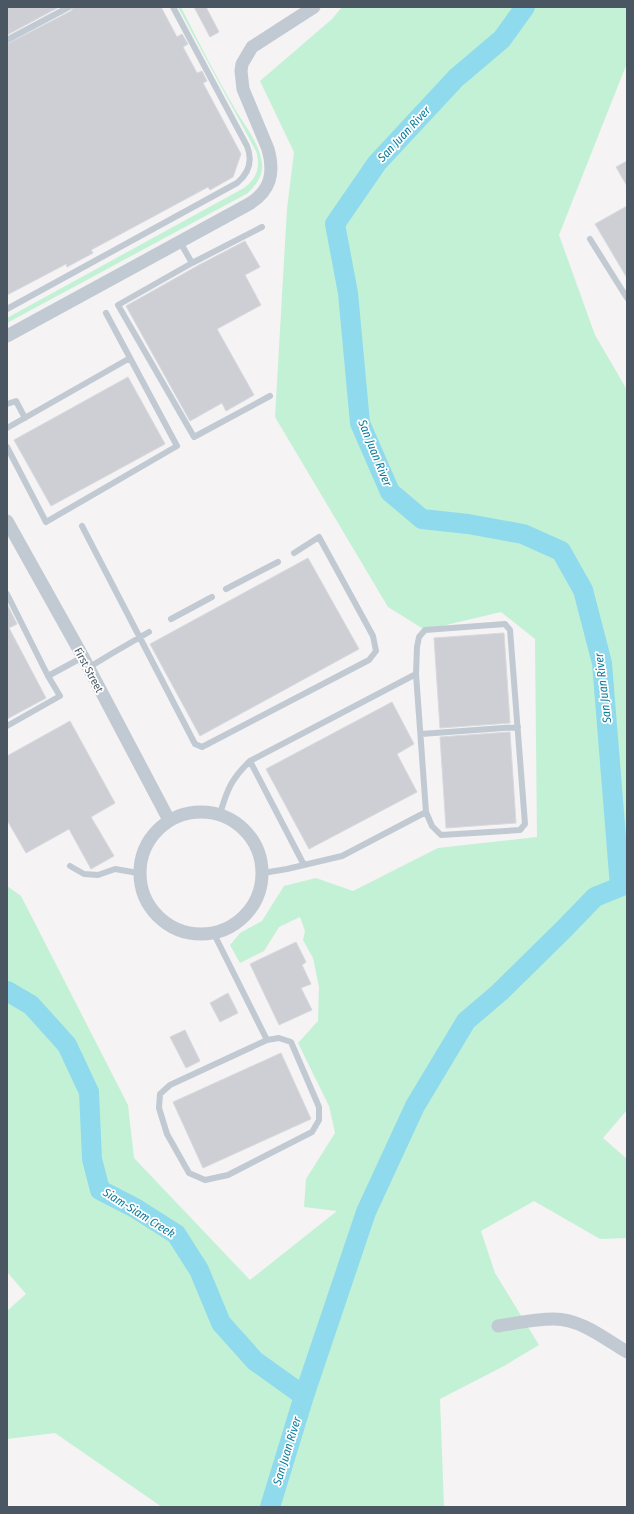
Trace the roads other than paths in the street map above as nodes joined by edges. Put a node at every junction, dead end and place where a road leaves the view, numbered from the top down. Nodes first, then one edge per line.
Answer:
1 (69, 7) edge
2 (173, 7) edge
3 (314, 7) edge
4 (7, 40) edge
5 (262, 227) dead end
6 (590, 239) dead end
7 (180, 242) junction
8 (192, 263) junction
9 (627, 298) edge
10 (7, 309) edge
11 (106, 313) dead end
12 (7, 336) edge
13 (130, 358) junction
14 (270, 396) dead end
15 (7, 404) edge
16 (25, 418) junction
17 (7, 428) edge
18 (7, 447) edge
19 (7, 521) edge
20 (82, 526) dead end
21 (294, 553) dead end
22 (278, 562) dead end
23 (226, 589) dead end
24 (7, 594) edge
25 (212, 597) dead end
26 (171, 619) dead end
27 (149, 632) dead end
28 (139, 638) junction
29 (85, 663) junction
30 (416, 674) junction
31 (48, 676) junction
32 (7, 726) edge
33 (518, 727) junction
34 (421, 734) junction
35 (250, 762) junction
36 (426, 812) junction
37 (220, 814) junction
38 (169, 820) junction
39 (304, 865) junction
40 (70, 866) dead end
41 (138, 873) junction
42 (263, 873) junction
43 (214, 934) junction
44 (267, 1040) junction
45 (498, 1326) dead end
46 (627, 1352) edge

1 - 4 lane
2 - 10 lane
3 - 7 street
5 - 8 lane
6 - 9 lane
7 - 8 lane
7 - 12 street
8 - 14 lane
11 - 13 lane
13 - 16 lane
13 - 18 lane
15 - 16 lane
16 - 17 lane
19 - 29 street, First Street
20 - 28 lane
21 - 28 lane
22 - 23 lane
24 - 31 lane
25 - 26 lane
27 - 28 lane
28 - 29 lane
29 - 31 lane
29 - 38 street, First Street
30 - 33 lane
30 - 34 lane
30 - 35 lane
31 - 32 lane
33 - 34 lane
33 - 36 lane
34 - 36 lane
35 - 37 lane
35 - 39 lane
36 - 39 lane
37 - 38 street
37 - 42 street
38 - 41 street
39 - 42 lane
40 - 41 lane
41 - 43 street
42 - 43 street
43 - 44 lane
44 - 44 lane
45 - 46 street

